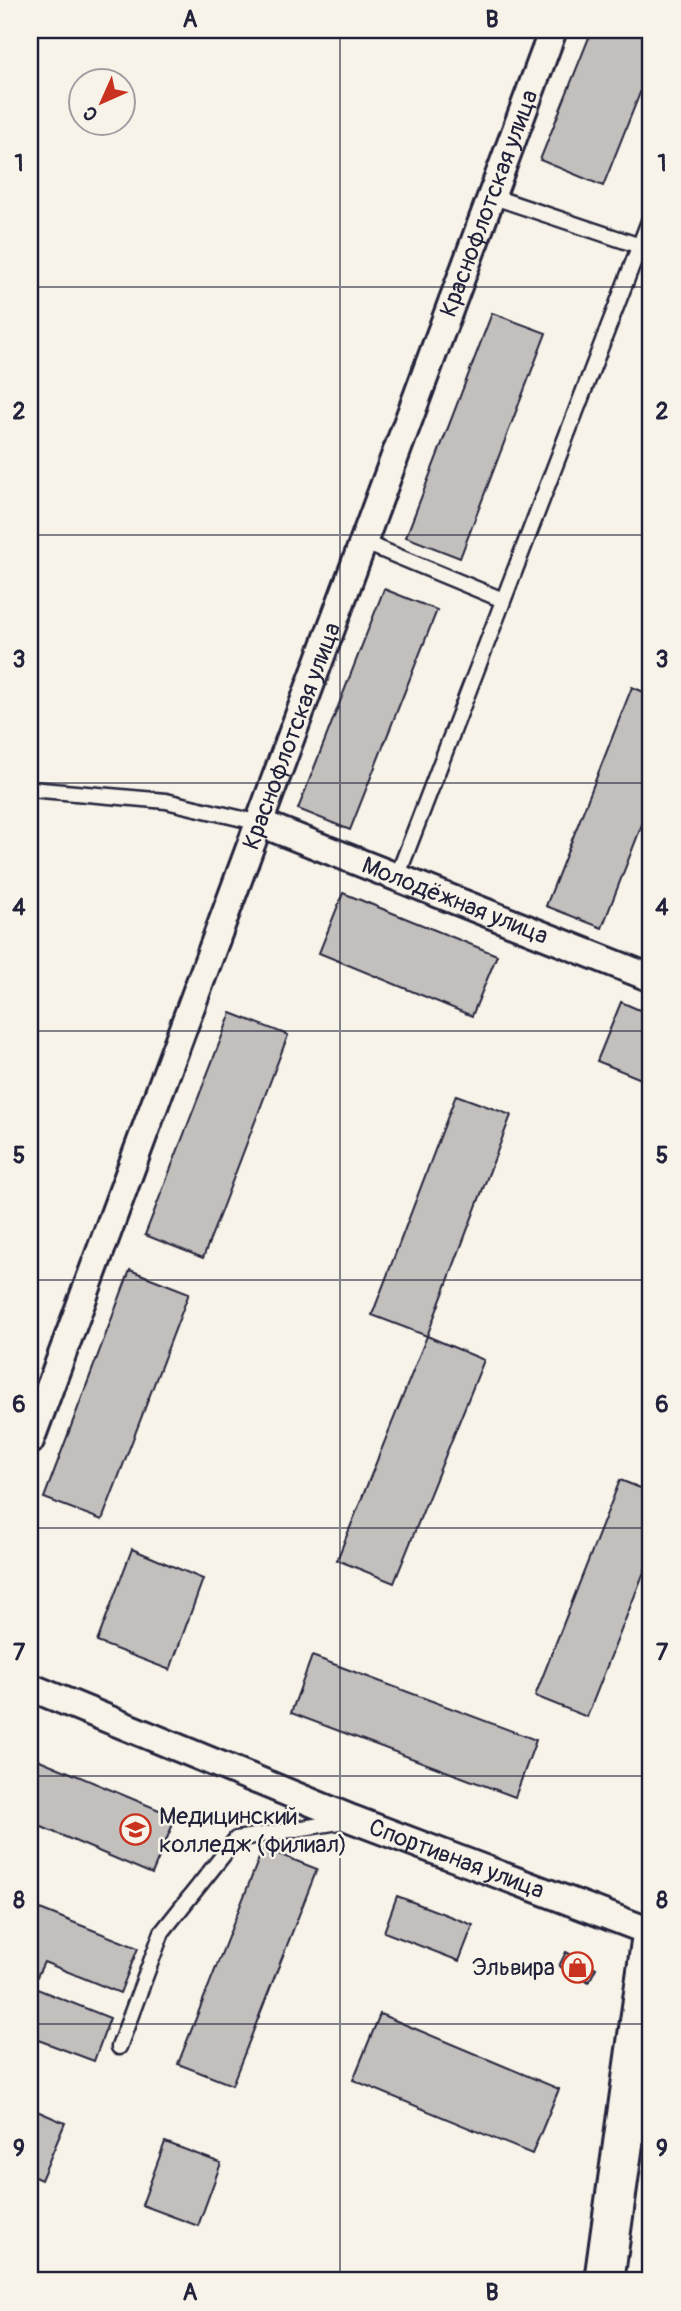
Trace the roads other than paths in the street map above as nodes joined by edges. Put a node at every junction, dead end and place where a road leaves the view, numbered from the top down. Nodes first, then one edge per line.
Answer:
1 (552, 30) edge
2 (491, 196) junction
3 (651, 216) edge
4 (640, 246) junction
5 (363, 542) junction
6 (503, 600) junction
7 (30, 789) edge
8 (260, 823) junction
9 (397, 877) junction
10 (651, 978) edge
11 (30, 1441) edge
12 (30, 1687) edge
13 (352, 1819) junction
14 (651, 1932) edge
15 (651, 1942) edge
16 (119, 2047) dead end
17 (604, 2281) edge

1 - 2 street, Краснофлотская улица
2 - 4 lane
2 - 5 street, Краснофлотская улица
3 - 4 lane
4 - 6 lane
5 - 6 lane
5 - 8 street, Краснофлотская улица
6 - 9 lane
7 - 8 lane
8 - 9 street, Молодёжная улица
8 - 11 street, Краснофлотская улица
9 - 10 street, Молодёжная улица
12 - 13 street, Спортивная улица
13 - 14 street, Спортивная улица
13 - 16 lane
15 - 17 street

